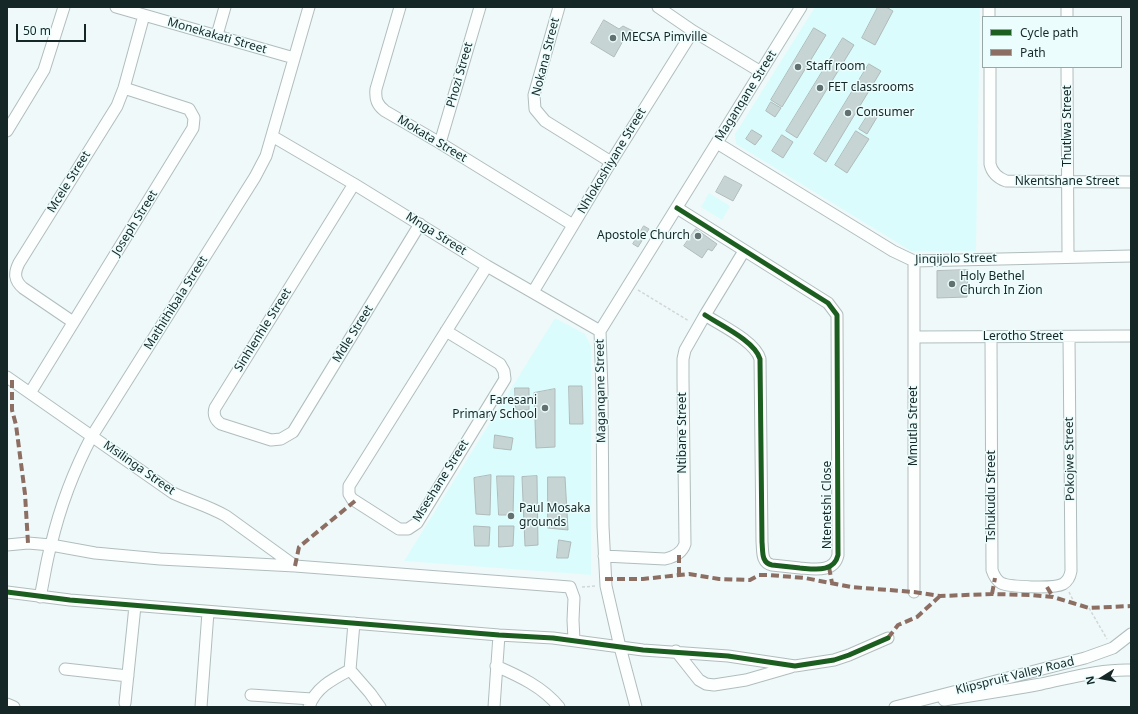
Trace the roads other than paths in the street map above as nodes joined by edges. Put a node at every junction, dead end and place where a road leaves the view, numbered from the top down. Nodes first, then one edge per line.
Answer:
1 (64, 7) edge
2 (116, 7) edge
3 (225, 7) edge
4 (309, 7) edge
5 (400, 7) edge
6 (480, 7) edge
7 (559, 7) edge
8 (658, 7) edge
9 (800, 7) edge
10 (144, 15) junction
11 (693, 31) junction
12 (218, 35) junction
13 (294, 58) junction
14 (990, 68) edge
15 (1068, 68) edge
16 (761, 72) junction
17 (124, 88) junction
18 (7, 131) edge
19 (272, 136) junction
20 (440, 143) junction
21 (717, 143) junction
22 (611, 162) junction
23 (1131, 182) edge
24 (1068, 183) junction
25 (354, 184) junction
26 (677, 208) junction
27 (420, 224) junction
28 (573, 226) junction
29 (744, 251) junction
30 (1068, 256) junction
31 (1131, 256) edge
32 (914, 261) junction
33 (487, 266) junction
34 (533, 292) junction
35 (705, 315) junction
36 (73, 322) junction
37 (446, 331) junction
38 (600, 332) junction
39 (991, 336) junction
40 (1131, 336) edge
41 (914, 337) junction
42 (1069, 337) junction
43 (7, 377) edge
44 (30, 393) junction
45 (92, 436) junction
46 (281, 439) joint
47 (7, 544) edge
48 (51, 545) junction
49 (604, 556) junction
50 (295, 566) junction
51 (1066, 582) joint
52 (7, 592) edge
53 (914, 592) dead end
54 (40, 597) junction
55 (135, 606) junction
56 (208, 612) junction
57 (354, 623) junction
58 (1131, 634) edge
59 (499, 635) junction
60 (888, 638) dead end
61 (574, 640) junction
62 (620, 647) junction
63 (676, 652) junction
64 (496, 666) junction
65 (795, 666) junction
66 (65, 669) dead end
67 (350, 670) junction
68 (1131, 670) edge
69 (128, 676) junction
70 (251, 695) dead end
71 (125, 703) dead end
72 (310, 703) edge
73 (7, 704) edge
74 (14, 707) edge
75 (201, 707) edge
76 (380, 707) edge
77 (494, 707) edge
78 (559, 707) edge
79 (636, 707) edge
80 (895, 707) edge
81 (916, 707) edge

1 - 18 street
2 - 10 street, Monekakati Street
3 - 12 street
4 - 13 street, Mathithibala Street
5 - 20 street, Mokata Street
6 - 20 street, Phozi Street
7 - 22 street, Nokana Street
8 - 11 street
9 - 16 street, Maganqane Street
10 - 12 street, Monekakati Street
10 - 17 street, Mcele Street
11 - 16 street
11 - 22 street, Nhlokoshiyane Street
12 - 13 street, Monekakati Street
13 - 19 street, Mathithibala Street
14 - 24 street, Nkentshane Street
15 - 24 street, Thutlwa Street
16 - 21 street, Maganqane Street
17 - 36 street, Mcele Street
17 - 36 street, Joseph Street
19 - 25 street, Mnga Street
19 - 45 street, Mathithibala Street
20 - 28 street, Mokata Street
21 - 26 street, Maganqane Street
21 - 32 street, Jinqijolo Street
22 - 28 street, Nhlokoshiyane Street
23 - 24 street, Nkentshane Street
24 - 30 street, Thutlwa Street
25 - 27 street, Mnga Street
25 - 46 street, Sinhlenhle Street
26 - 29 street, Ntenetshi Close
26 - 38 street, Maganqane Street
27 - 33 street, Mnga Street
27 - 46 street, Mdle Street
28 - 34 street, Nhlokoshiyane Street
29 - 35 street, Ntibane Street
29 - 35 street, Ntenetshi Close
30 - 31 street, Jinqijolo Street
30 - 32 street, Jinqijolo Street
32 - 41 street, Mmutla Street
33 - 34 street, Mnga Street
33 - 37 street, Mseshane Street
34 - 38 street, Mnga Street
35 - 49 street, Ntibane Street
36 - 44 street, Joseph Street
37 - 37 street, Mseshane Street
38 - 49 street, Maganqane Street
39 - 41 street, Lerotho Street
39 - 42 street, Lerotho Street
39 - 51 street, Tshukudu Street
40 - 42 street, Lerotho Street
41 - 53 street, Mmutla Street
42 - 51 street, Pokojwe Street
43 - 44 street, Msilinga Street
44 - 45 street, Msilinga Street
45 - 48 street, Mathithibala Street
45 - 50 street, Msilinga Street
47 - 48 street
48 - 50 street
48 - 54 street, Mathithibala Street
49 - 62 street, Maganqane Street
50 - 61 street
52 - 54 street
54 - 55 street
55 - 56 street
55 - 69 street
56 - 57 street
56 - 75 street
57 - 59 street
57 - 67 street
58 - 80 street, Klipspruit Valley Road
59 - 61 street
59 - 64 street
60 - 65 street
61 - 62 street
62 - 63 street
62 - 79 street, Maganqane Street
63 - 65 street
63 - 65 street
64 - 77 street
64 - 78 street
66 - 69 street
67 - 72 street
67 - 76 street
68 - 81 street, Klipspruit Valley Road
69 - 71 street
70 - 72 street
73 - 74 street

